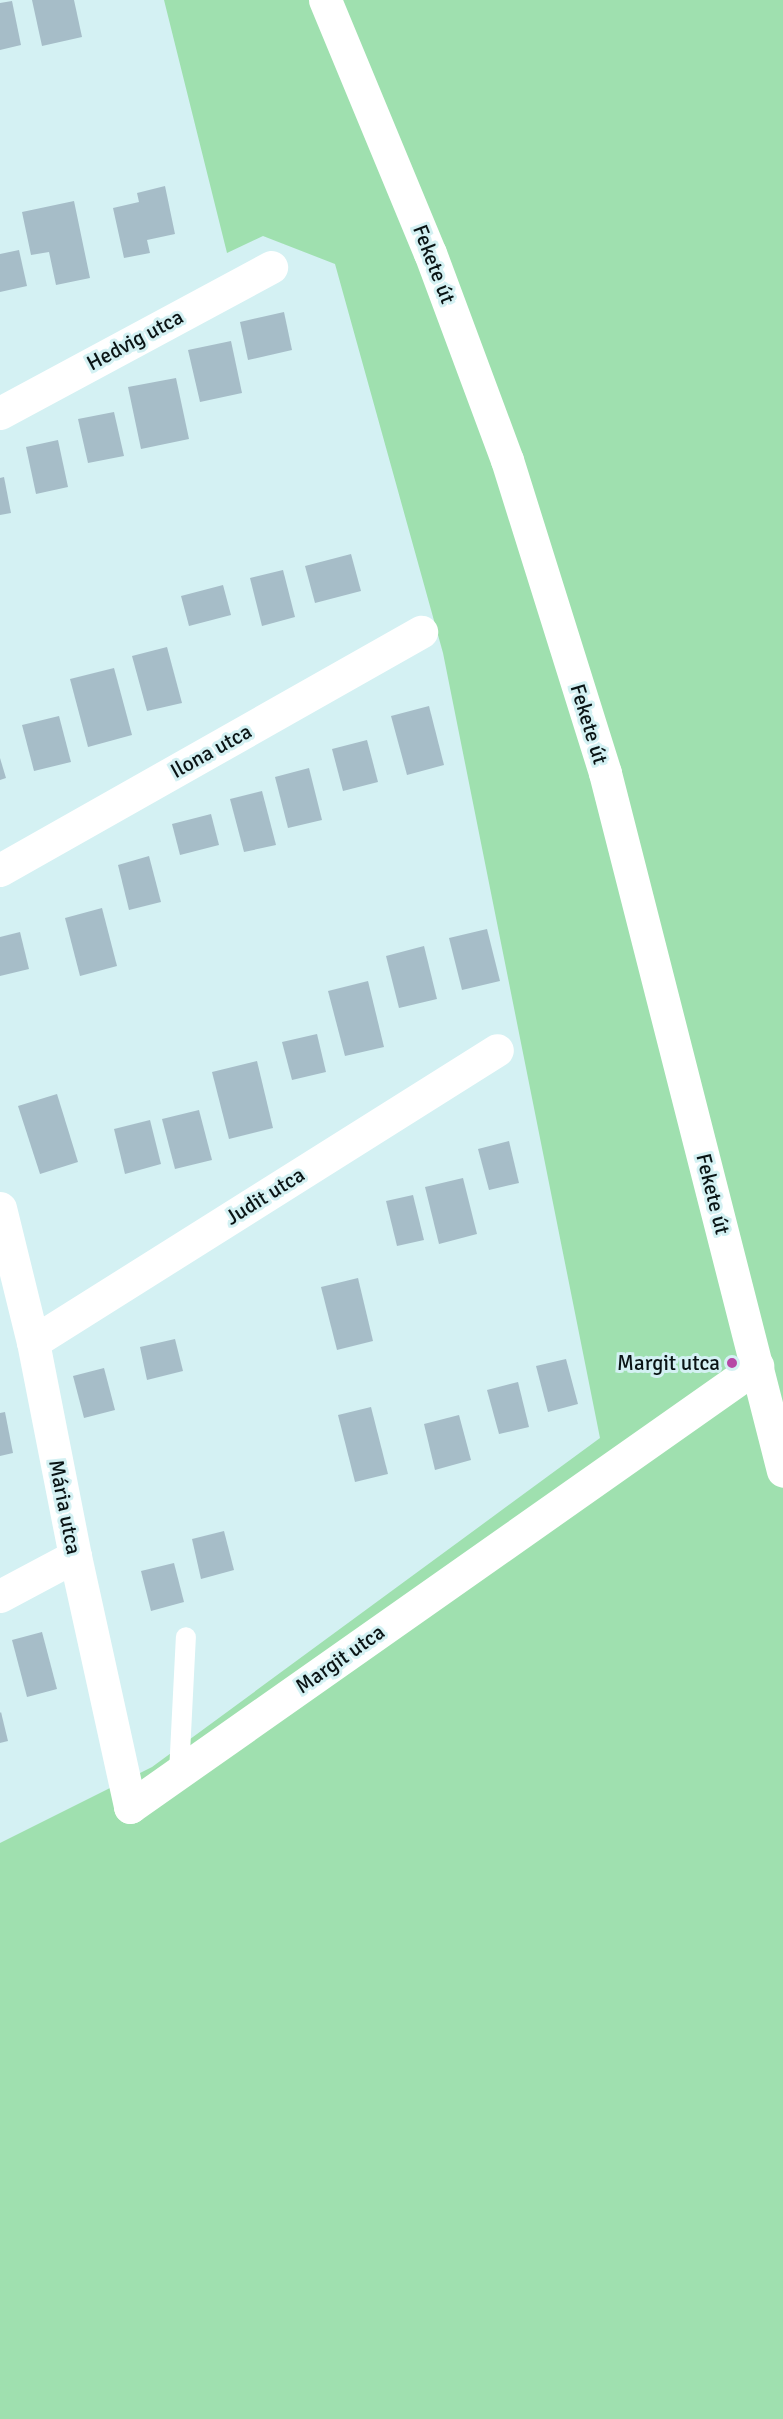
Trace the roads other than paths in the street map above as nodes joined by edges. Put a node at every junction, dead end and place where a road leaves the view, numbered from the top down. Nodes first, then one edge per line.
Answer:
1 (325, 0) edge
2 (271, 267) dead end
3 (0, 413) edge
4 (421, 632) dead end
5 (0, 870) edge
6 (497, 1050) dead end
7 (0, 1208) edge
8 (33, 1342) junction
9 (757, 1366) junction
10 (783, 1471) edge
11 (75, 1556) junction
12 (0, 1596) edge
13 (186, 1637) dead end
14 (179, 1773) junction
15 (130, 1807) joint

1 - 9 street, Fekete út
2 - 3 street, Hedvig utca
4 - 5 street, Ilona utca
6 - 8 street, Judit utca
7 - 8 street, Mária utca
8 - 11 street, Mária utca
9 - 10 street, Fekete út
9 - 14 street, Margit utca
11 - 12 street
11 - 15 street, Mária utca
13 - 14 lane
14 - 15 street, Margit utca

